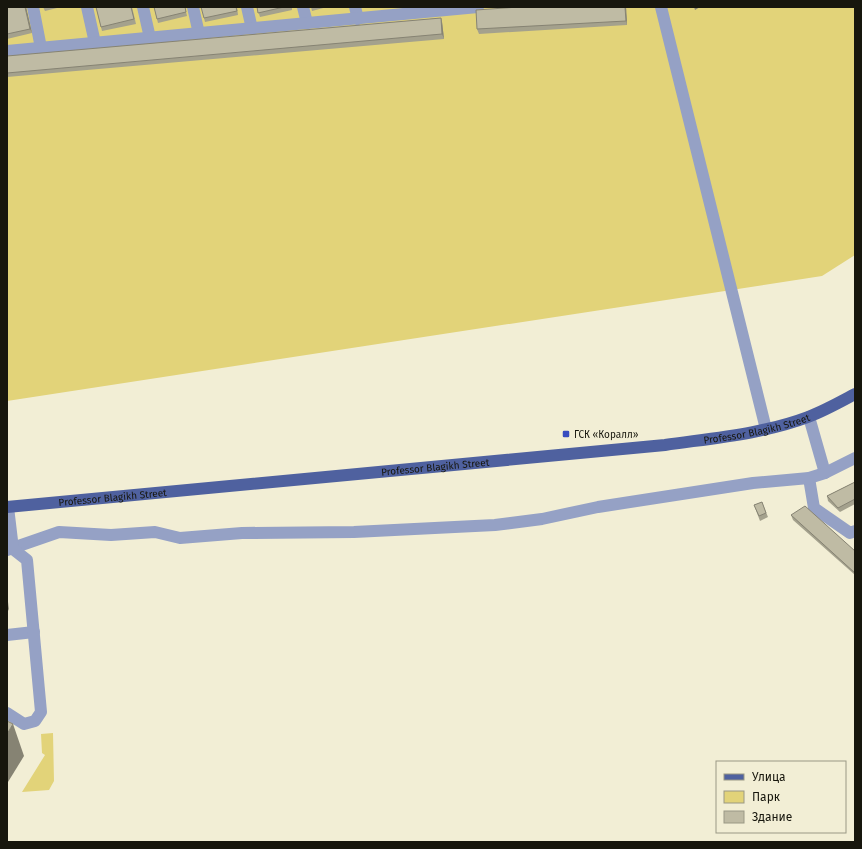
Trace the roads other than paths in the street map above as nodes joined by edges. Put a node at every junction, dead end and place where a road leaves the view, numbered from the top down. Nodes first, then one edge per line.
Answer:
1 (33, 7) edge
2 (87, 7) edge
3 (143, 7) edge
4 (193, 7) edge
5 (247, 7) edge
6 (303, 7) edge
7 (478, 7) edge
8 (661, 7) edge
9 (460, 8) edge
10 (405, 11) edge
11 (356, 13) edge
12 (307, 23) junction
13 (252, 28) junction
14 (199, 34) junction
15 (150, 38) junction
16 (95, 43) junction
17 (41, 48) junction
18 (7, 52) edge
19 (855, 394) edge
20 (809, 417) junction
21 (766, 429) junction
22 (855, 458) edge
23 (825, 473) junction
24 (809, 478) junction
25 (7, 507) edge
26 (853, 534) edge
27 (10, 549) edge
28 (34, 632) junction
29 (7, 635) edge
30 (7, 713) edge

1 - 17 lane
2 - 16 lane
3 - 15 lane
4 - 14 lane
5 - 13 lane
6 - 12 lane
7 - 9 lane
8 - 21 lane
9 - 10 lane
10 - 11 lane
11 - 12 lane
12 - 13 lane
13 - 14 lane
14 - 15 lane
15 - 16 lane
16 - 17 lane
17 - 18 lane
19 - 20 main road, Professor Blagikh Street
20 - 21 main road, Professor Blagikh Street
20 - 23 lane
21 - 25 main road, Professor Blagikh Street
22 - 23 lane
23 - 24 lane
24 - 26 lane
24 - 27 lane
25 - 27 lane
27 - 28 lane
28 - 29 lane
28 - 30 lane

